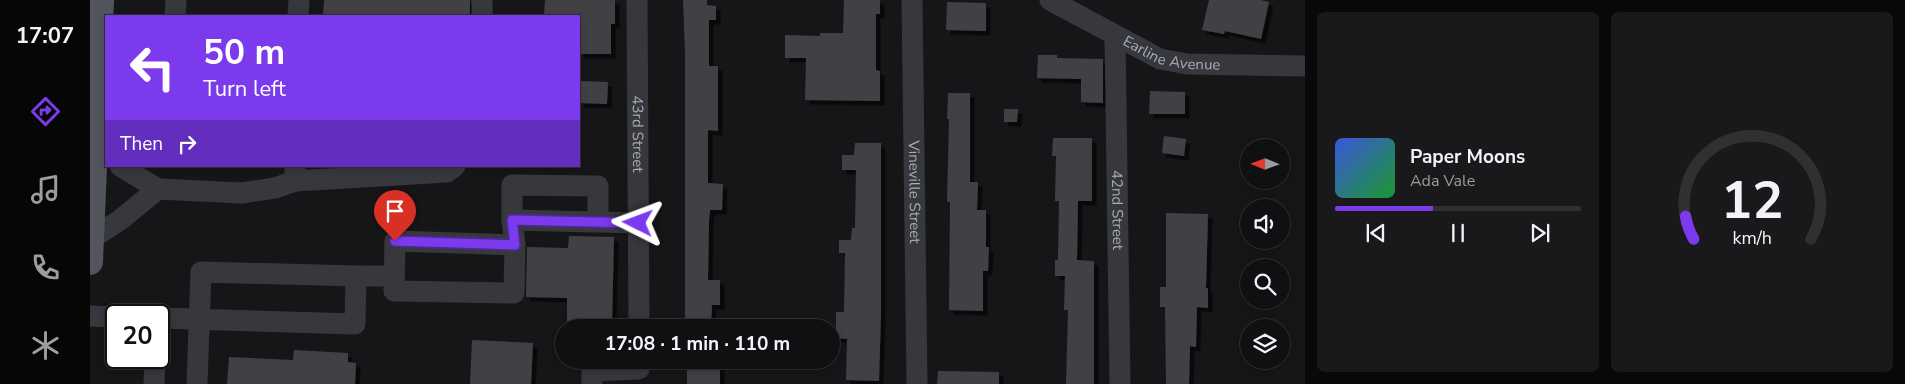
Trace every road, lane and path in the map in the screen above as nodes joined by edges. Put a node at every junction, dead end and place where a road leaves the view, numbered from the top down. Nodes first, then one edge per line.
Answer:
1 (176, 0) edge
2 (299, 0) edge
3 (482, 0) edge
4 (637, 0) edge
5 (912, 0) edge
6 (1050, 0) edge
7 (97, 4) edge
8 (175, 15) edge
9 (298, 15) edge
10 (482, 15) edge
11 (1116, 36) junction
12 (1305, 66) edge
13 (100, 152) edge
14 (122, 167) edge
15 (454, 167) edge
16 (295, 173) edge
17 (158, 189) junction
18 (512, 220) junction
19 (598, 222) junction
20 (638, 223) junction
21 (515, 245) junction
22 (90, 250) edge
23 (356, 276) junction
24 (394, 276) junction
25 (90, 316) edge
26 (105, 317) edge
27 (170, 318) edge
28 (200, 319) junction
29 (639, 319) edge
30 (155, 369) edge
31 (639, 371) edge
32 (154, 384) edge
33 (197, 384) edge
34 (592, 384) edge
35 (917, 384) edge
36 (1120, 384) edge

1 - 8 street
2 - 9 street
3 - 10 street
4 - 20 street, 43rd Street
5 - 35 street, Vineville Street
6 - 11 street, Earline Avenue
7 - 13 main road
11 - 12 street, Earline Avenue
11 - 36 street, 42nd Street
13 - 22 main road
14 - 17 street
15 - 16 street
16 - 17 street
17 - 22 street
18 - 19 street
18 - 19 street
18 - 21 street
19 - 20 street
20 - 29 street, 43rd Street
21 - 24 street
21 - 24 street
23 - 24 street
23 - 28 street
23 - 28 street
25 - 26 street
27 - 28 street
28 - 33 street
30 - 32 street
31 - 34 street

